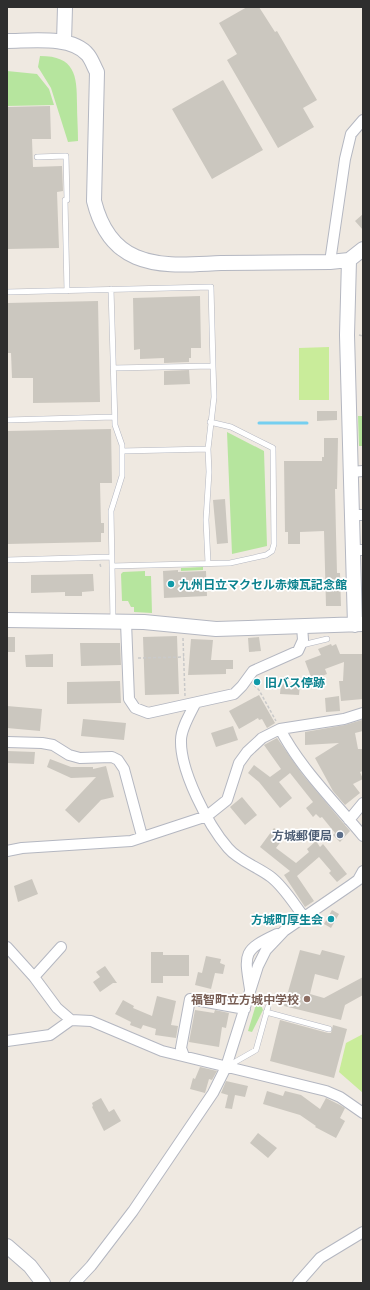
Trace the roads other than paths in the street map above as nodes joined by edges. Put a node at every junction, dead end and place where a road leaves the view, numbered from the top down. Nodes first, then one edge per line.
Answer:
1 (65, 7) edge
2 (7, 41) edge
3 (64, 42) junction
4 (363, 120) edge
5 (37, 157) dead end
6 (363, 249) edge
7 (349, 260) junction
8 (330, 262) junction
9 (111, 290) junction
10 (67, 291) junction
11 (7, 292) edge
12 (213, 366) junction
13 (113, 368) junction
14 (114, 417) junction
15 (7, 420) edge
16 (210, 422) junction
17 (208, 449) junction
18 (122, 451) junction
19 (357, 472) edge
20 (357, 515) edge
21 (358, 550) edge
22 (111, 557) junction
23 (7, 560) edge
24 (208, 563) junction
25 (112, 566) junction
26 (7, 620) edge
27 (119, 622) junction
28 (359, 624) edge
29 (302, 626) junction
30 (327, 640) dead end
31 (302, 645) junction
32 (196, 704) junction
33 (363, 713) edge
34 (280, 729) junction
35 (7, 742) edge
36 (363, 803) edge
37 (206, 816) junction
38 (349, 820) junction
39 (142, 836) junction
40 (363, 836) edge
41 (7, 851) edge
42 (363, 872) edge
43 (304, 917) junction
44 (284, 930) junction
45 (7, 947) edge
46 (61, 947) dead end
47 (34, 977) junction
48 (251, 991) junction
49 (245, 1009) junction
50 (70, 1020) junction
51 (329, 1029) dead end
52 (7, 1041) edge
53 (184, 1056) junction
54 (226, 1067) junction
55 (363, 1113) edge
56 (363, 1232) edge
57 (7, 1246) edge
58 (43, 1283) edge
59 (75, 1283) edge
60 (298, 1283) edge

1 - 3 street
2 - 3 street
3 - 8 street
4 - 8 street
5 - 10 lane
6 - 7 street
7 - 8 street
7 - 19 street
9 - 10 lane
9 - 12 lane
9 - 13 lane
10 - 11 lane
12 - 13 lane
12 - 16 lane
13 - 14 lane
14 - 15 lane
14 - 18 lane
16 - 17 lane
16 - 24 lane
17 - 18 lane
17 - 24 lane
18 - 22 lane
19 - 20 street
20 - 21 street
21 - 28 street
22 - 23 lane
22 - 25 lane
24 - 25 lane
25 - 27 lane
26 - 27 street
27 - 29 street
27 - 32 street
28 - 29 street
29 - 31 street
30 - 31 lane
31 - 32 street
32 - 37 street
33 - 34 street
34 - 37 street
34 - 38 street
35 - 39 street
36 - 38 street
37 - 39 street
37 - 43 street
38 - 40 street
39 - 41 street
42 - 43 street
43 - 44 street
44 - 48 street
44 - 48 street
45 - 47 street
46 - 47 street
47 - 50 street
48 - 49 street
49 - 53 street
49 - 54 street
50 - 52 street
50 - 53 street
51 - 54 lane
53 - 54 street
54 - 55 street
54 - 59 street
56 - 60 street
57 - 58 street

